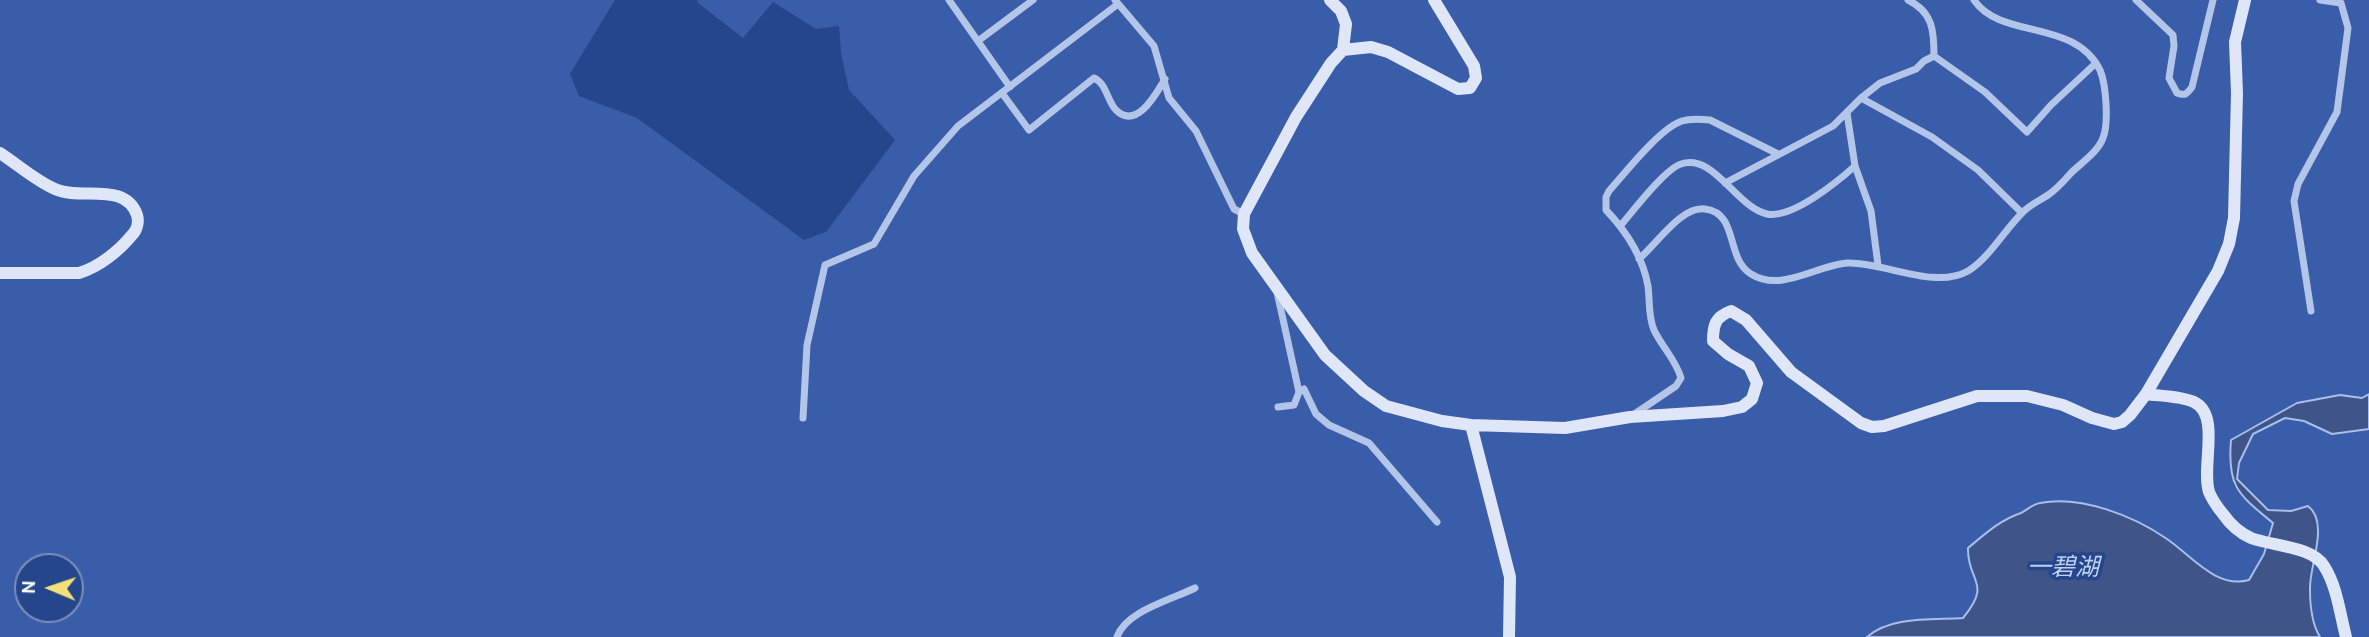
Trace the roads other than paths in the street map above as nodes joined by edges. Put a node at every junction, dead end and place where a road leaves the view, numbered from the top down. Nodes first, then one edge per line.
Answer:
1 (949, 0) edge
2 (1033, 0) edge
3 (1329, 0) edge
4 (1434, 0) edge
5 (1908, 0) edge
6 (1974, 0) edge
7 (2136, 0) edge
8 (2213, 0) edge
9 (2245, 0) edge
10 (2320, 0) edge
11 (1116, 2) edge
12 (978, 41) junction
13 (1343, 50) junction
14 (1934, 56) junction
15 (2096, 64) junction
16 (1165, 79) junction
17 (1010, 88) junction
18 (1002, 93) junction
19 (1860, 98) junction
20 (1847, 113) junction
21 (0, 153) edge
22 (1778, 154) junction
23 (1855, 166) junction
24 (1725, 183) junction
25 (2022, 213) junction
26 (1244, 214) junction
27 (1621, 225) junction
28 (1639, 259) junction
29 (1878, 265) junction
30 (0, 273) edge
31 (1276, 288) junction
32 (2311, 311) dead end
33 (1299, 391) junction
34 (2146, 394) junction
35 (1278, 407) dead end
36 (1630, 417) junction
37 (803, 418) dead end
38 (1471, 425) junction
39 (1437, 522) dead end
40 (1195, 588) dead end
41 (1117, 637) edge
42 (1509, 637) edge
43 (2346, 637) edge

1 - 12 street
2 - 12 street
3 - 13 street
4 - 13 street
5 - 14 street
6 - 15 street
7 - 8 street
9 - 34 street
10 - 32 street
11 - 16 street
11 - 17 street
12 - 17 street
13 - 26 street
14 - 15 street
14 - 19 street
15 - 25 street
16 - 18 street
16 - 26 street
17 - 18 street
18 - 37 street
19 - 20 street
19 - 25 street
20 - 22 street
20 - 23 street
21 - 30 street
22 - 24 street
22 - 27 street
23 - 24 street
23 - 29 street
24 - 27 street
25 - 29 street
26 - 31 street
27 - 28 street
28 - 29 street
28 - 36 street
31 - 33 street
31 - 38 street
33 - 35 street
33 - 39 street
34 - 36 street
34 - 43 street
36 - 38 street
38 - 42 street
40 - 41 street

